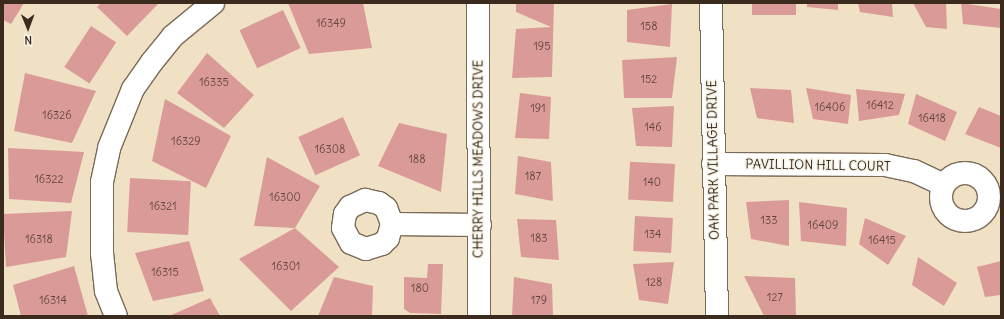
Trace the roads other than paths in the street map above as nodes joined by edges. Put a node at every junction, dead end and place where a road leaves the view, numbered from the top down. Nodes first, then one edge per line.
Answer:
1 (213, 3) edge
2 (478, 3) edge
3 (711, 3) edge
4 (713, 164) junction
5 (944, 185) dead end
6 (392, 224) dead end
7 (480, 226) junction
8 (116, 316) edge
9 (479, 316) edge
10 (718, 316) edge

1 - 8 street
2 - 7 street, CHERRY HILLS MEADOWS DRIVE
3 - 4 street, OAK PARK VILLAGE DRIVE
4 - 5 street, PAVILLION HILL COURT
4 - 10 street, OAK PARK VILLAGE DRIVE
6 - 7 street
7 - 9 street, CHERRY HILLS MEADOWS DRIVE

